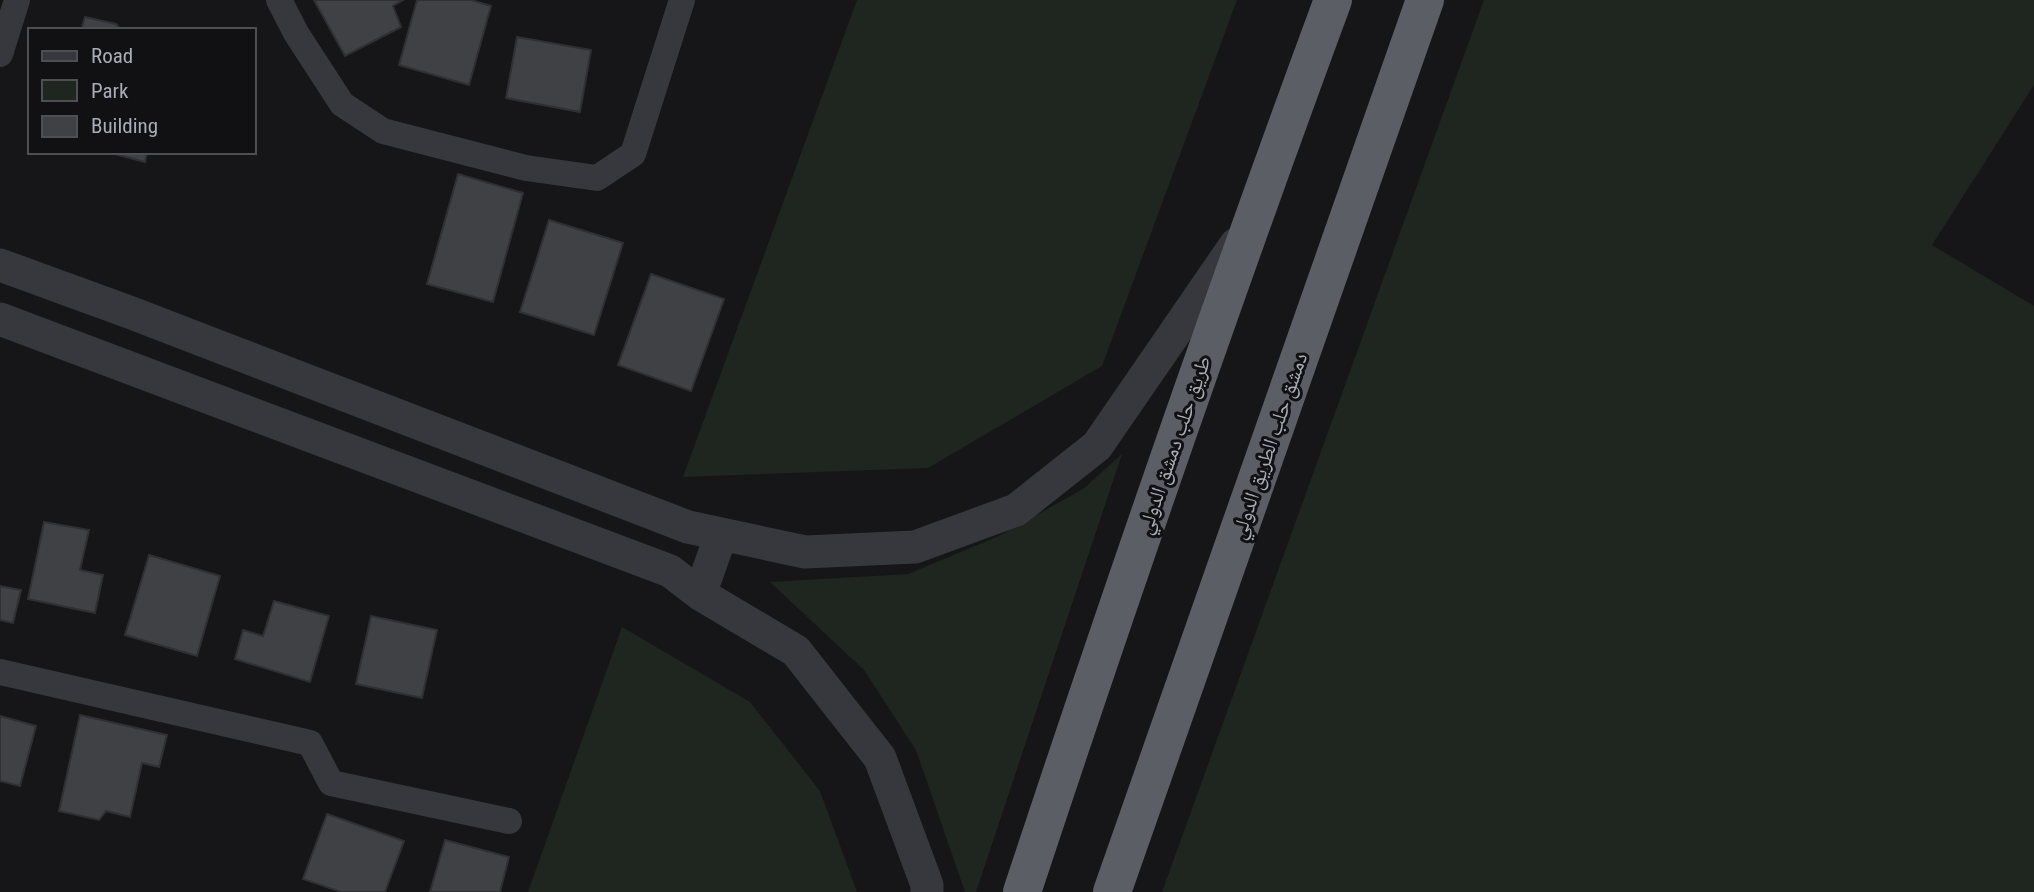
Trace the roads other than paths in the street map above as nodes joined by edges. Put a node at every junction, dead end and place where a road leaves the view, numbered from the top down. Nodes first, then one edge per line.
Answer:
1 (17, 0) edge
2 (279, 0) edge
3 (682, 0) edge
4 (1333, 0) edge
5 (1425, 0) edge
6 (0, 54) edge
7 (1251, 222) junction
8 (0, 265) edge
9 (0, 319) edge
10 (721, 535) junction
11 (700, 594) junction
12 (0, 672) edge
13 (509, 821) dead end
14 (927, 892) edge
15 (1022, 892) edge
16 (1112, 892) edge

1 - 6 street
2 - 3 street
4 - 7 highway, طريق حلب دمشق الدولي
5 - 16 highway, دمشق حلب الطريق الدولي
7 - 10 street
7 - 15 highway, طريق حلب دمشق الدولي
8 - 10 street
9 - 11 street
10 - 11 street
11 - 14 street
12 - 13 street

